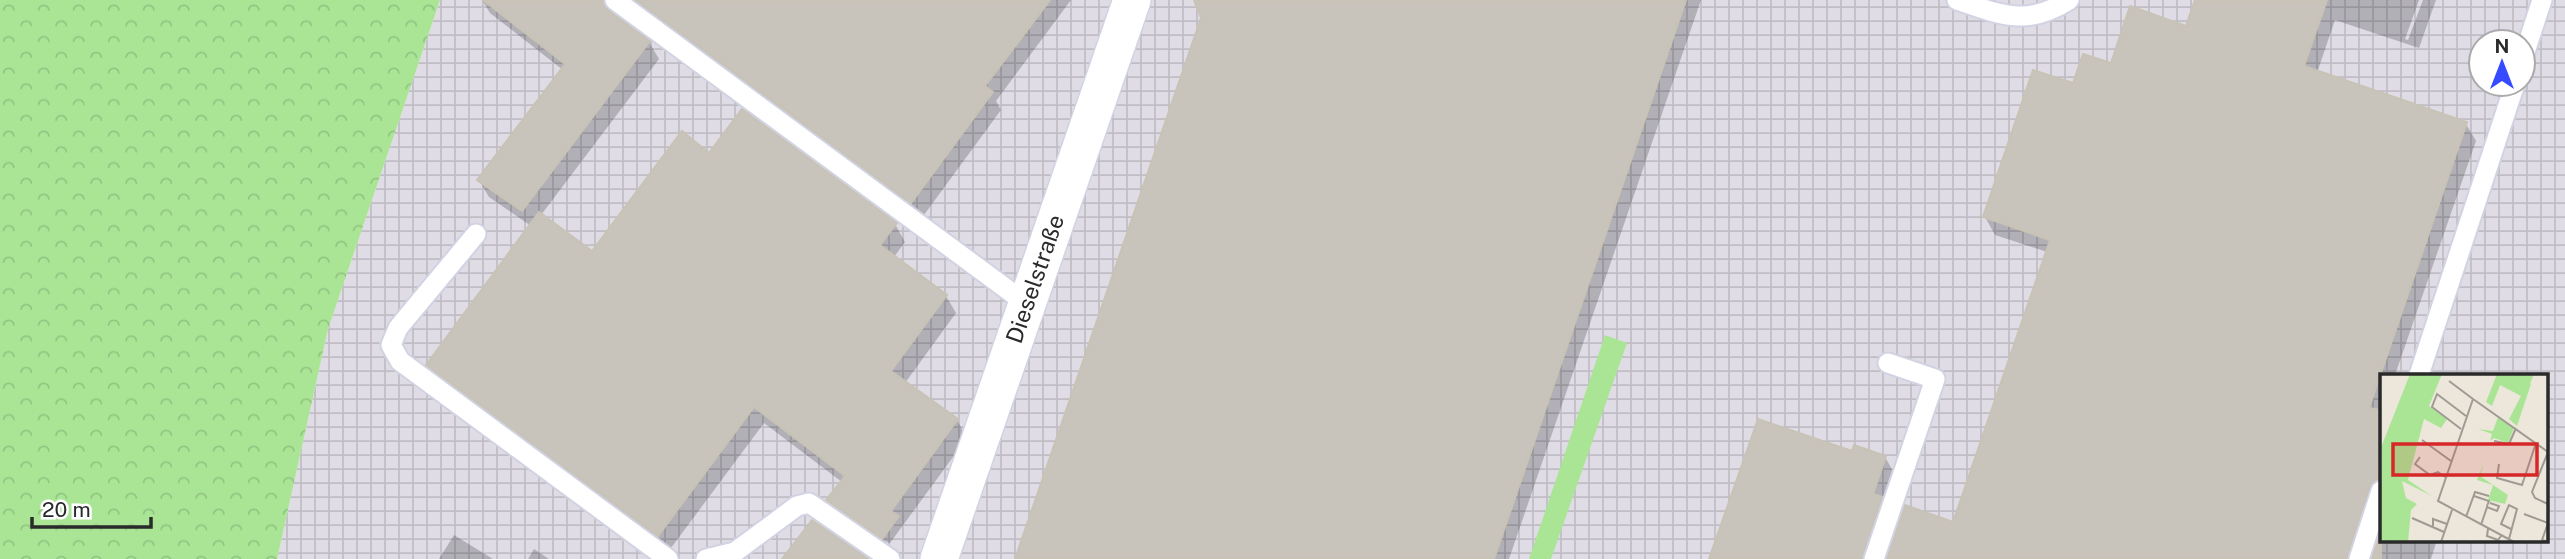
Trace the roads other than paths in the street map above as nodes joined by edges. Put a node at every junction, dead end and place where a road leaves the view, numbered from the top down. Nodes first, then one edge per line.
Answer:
1 (615, 0) edge
2 (1132, 0) edge
3 (1957, 0) edge
4 (2069, 0) edge
5 (2542, 0) edge
6 (2533, 28) edge
7 (2510, 98) edge
8 (476, 234) dead end
9 (1027, 304) junction
10 (1888, 363) dead end
11 (2419, 374) edge
12 (2380, 494) edge
13 (668, 559) edge
14 (706, 559) edge
15 (890, 559) edge
16 (939, 559) edge
17 (1874, 559) edge
18 (2359, 559) edge

1 - 9 lane
2 - 9 street, Dieselstraße
3 - 4 lane
5 - 6 lane
7 - 11 lane
8 - 13 lane
9 - 16 street, Dieselstraße
10 - 17 lane
12 - 18 lane
14 - 15 lane

